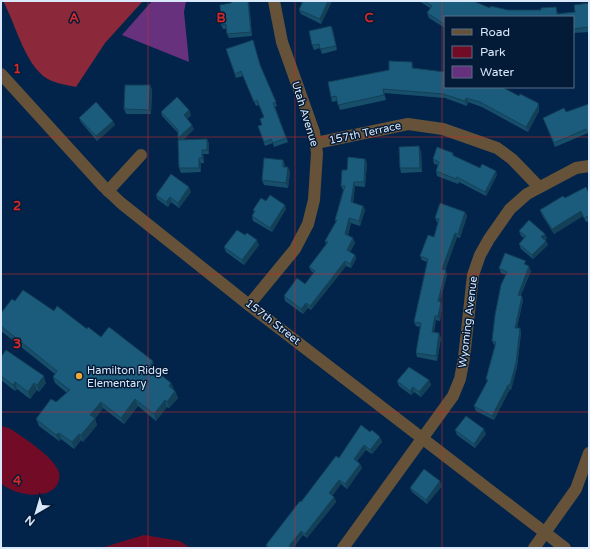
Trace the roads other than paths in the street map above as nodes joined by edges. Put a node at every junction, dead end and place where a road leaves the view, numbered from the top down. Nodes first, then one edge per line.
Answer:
1 (274, 1) edge
2 (1, 74) edge
3 (316, 143) junction
4 (141, 154) dead end
5 (589, 166) edge
6 (539, 187) junction
7 (108, 191) junction
8 (249, 305) junction
9 (423, 438) junction
10 (589, 453) edge
11 (545, 533) junction
12 (343, 548) edge
13 (534, 548) edge
14 (565, 548) edge

1 - 3 street, Utah Avenue
2 - 7 street, 157th Street
3 - 6 street, 157th Terrace
3 - 8 street, Utah Avenue
4 - 7 street
5 - 6 street, Wyoming Avenue
6 - 9 street, Wyoming Avenue
7 - 8 street, 157th Street
8 - 9 street, 157th Street
9 - 11 street, 157th Street
9 - 12 street, Wyoming Avenue
10 - 11 street
11 - 13 street
11 - 14 street, 157th Street

